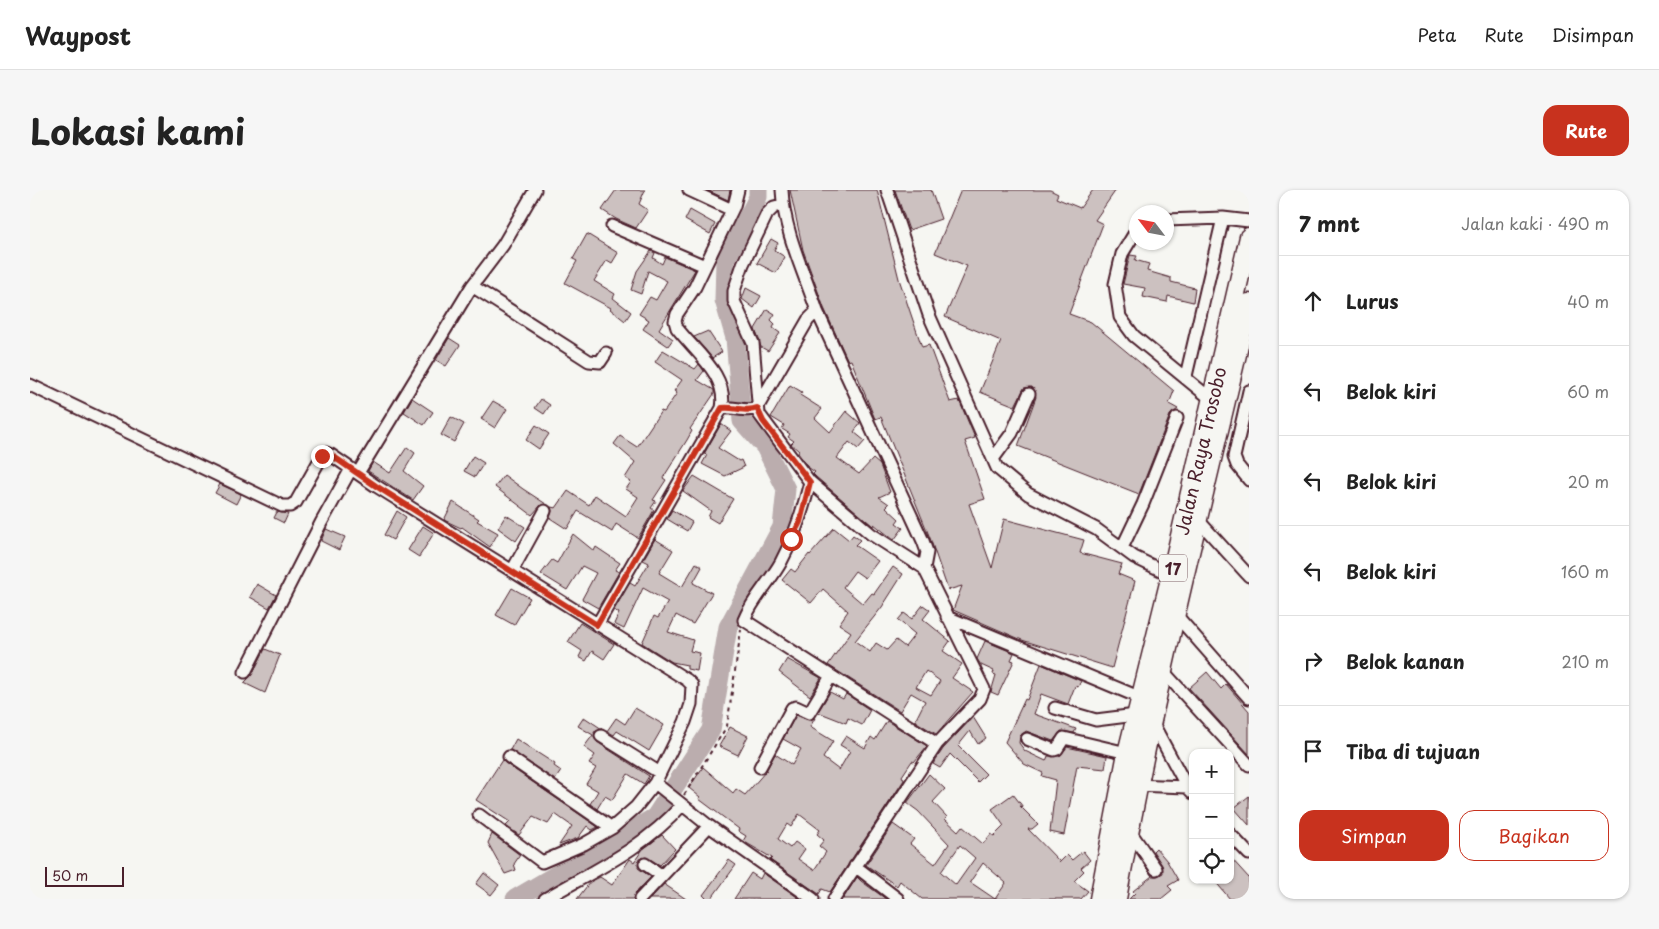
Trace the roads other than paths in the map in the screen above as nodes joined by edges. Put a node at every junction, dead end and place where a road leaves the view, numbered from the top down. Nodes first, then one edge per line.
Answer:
1 (535, 190) edge
2 (689, 190) edge
3 (738, 190) edge
4 (782, 190) edge
5 (887, 190) edge
6 (782, 205) junction
7 (732, 210) junction
8 (1223, 218) junction
9 (1174, 220) edge
10 (1249, 221) edge
11 (612, 226) dead end
12 (1129, 242) edge
13 (1248, 243) edge
14 (705, 266) junction
15 (472, 286) junction
16 (1249, 304) edge
17 (817, 312) junction
18 (606, 353) dead end
19 (1186, 376) junction
20 (30, 384) edge
21 (1249, 392) edge
22 (1029, 394) dead end
23 (1212, 399) junction
24 (725, 408) junction
25 (754, 409) junction
26 (1177, 418) dead end
27 (993, 459) junction
28 (354, 471) junction
29 (1249, 480) edge
30 (810, 482) junction
31 (545, 511) dead end
32 (1198, 520) junction
33 (1122, 548) junction
34 (924, 568) junction
35 (512, 571) junction
36 (1171, 575) junction
37 (1249, 576) edge
38 (1176, 615) junction
39 (948, 617) junction
40 (597, 625) junction
41 (1163, 671) junction
42 (245, 672) dead end
43 (831, 676) junction
44 (1141, 698) junction
45 (1249, 698) edge
46 (1055, 708) dead end
47 (1144, 719) junction
48 (601, 736) dead end
49 (1027, 739) dead end
50 (937, 744) junction
51 (1127, 753) junction
52 (509, 757) dead end
53 (1249, 764) edge
54 (760, 767) dead end
55 (658, 781) junction
56 (1138, 784) junction
57 (1120, 788) junction
58 (1189, 788) edge
59 (1189, 790) edge
60 (679, 803) junction
61 (479, 815) dead end
62 (710, 826) junction
63 (612, 828) junction
64 (1129, 830) junction
65 (1234, 838) edge
66 (1249, 854) edge
67 (645, 864) dead end
68 (855, 866) junction
69 (1156, 869) dead end
70 (661, 875) junction
71 (545, 899) edge
72 (640, 899) edge
73 (814, 899) edge
74 (834, 899) edge
75 (898, 899) edge
76 (1099, 899) edge
77 (1116, 899) edge

1 - 15 street
2 - 7 street
3 - 7 street
4 - 6 street
5 - 27 street
6 - 17 street
6 - 25 street
7 - 14 street
8 - 9 street
8 - 10 street
8 - 19 street
11 - 14 street
12 - 19 street
13 - 23 highway, Jalan Raya Trosobo / 17
14 - 24 street
15 - 18 street
15 - 28 street
16 - 32 highway, Jalan Raya Trosobo / 17
17 - 25 street
17 - 34 street
19 - 23 street
20 - 28 street
21 - 29 street
22 - 27 street
23 - 36 highway, Jalan Raya Trosobo / 17
24 - 25 street
24 - 40 street
25 - 30 street
26 - 33 street
27 - 33 street
28 - 35 street
28 - 42 street
30 - 34 street
30 - 43 street
31 - 35 street
32 - 37 street
32 - 38 highway, Jalan Raya Trosobo / 17
33 - 36 street
34 - 39 street
35 - 40 street
36 - 44 highway, Jalan Raya Trosobo / 17
38 - 41 highway, Jalan Raya Trosobo / 17
38 - 45 street
39 - 44 street
39 - 50 street
40 - 55 street
41 - 47 highway, Jalan Raya Trosobo / 17
41 - 53 street
43 - 50 street
43 - 54 street
44 - 47 highway, Jalan Raya Trosobo / 17
46 - 47 street
47 - 51 highway, Jalan Raya Trosobo / 17
47 - 56 highway, Jalan Raya Trosobo / 17
47 - 58 street
48 - 55 street
49 - 51 street
50 - 68 street
51 - 57 highway, Jalan Raya Trosobo / 17
52 - 63 street
55 - 60 street
55 - 63 street
56 - 57 street
56 - 59 street
56 - 64 highway, Jalan Raya Trosobo / 17
57 - 76 highway, Jalan Raya Trosobo / 17
60 - 62 street
60 - 71 street
61 - 63 street
62 - 70 street
62 - 73 street
64 - 69 street
64 - 77 highway, Jalan Raya Trosobo / 17
65 - 66 street
67 - 70 street
68 - 74 street
68 - 75 street
70 - 72 street

